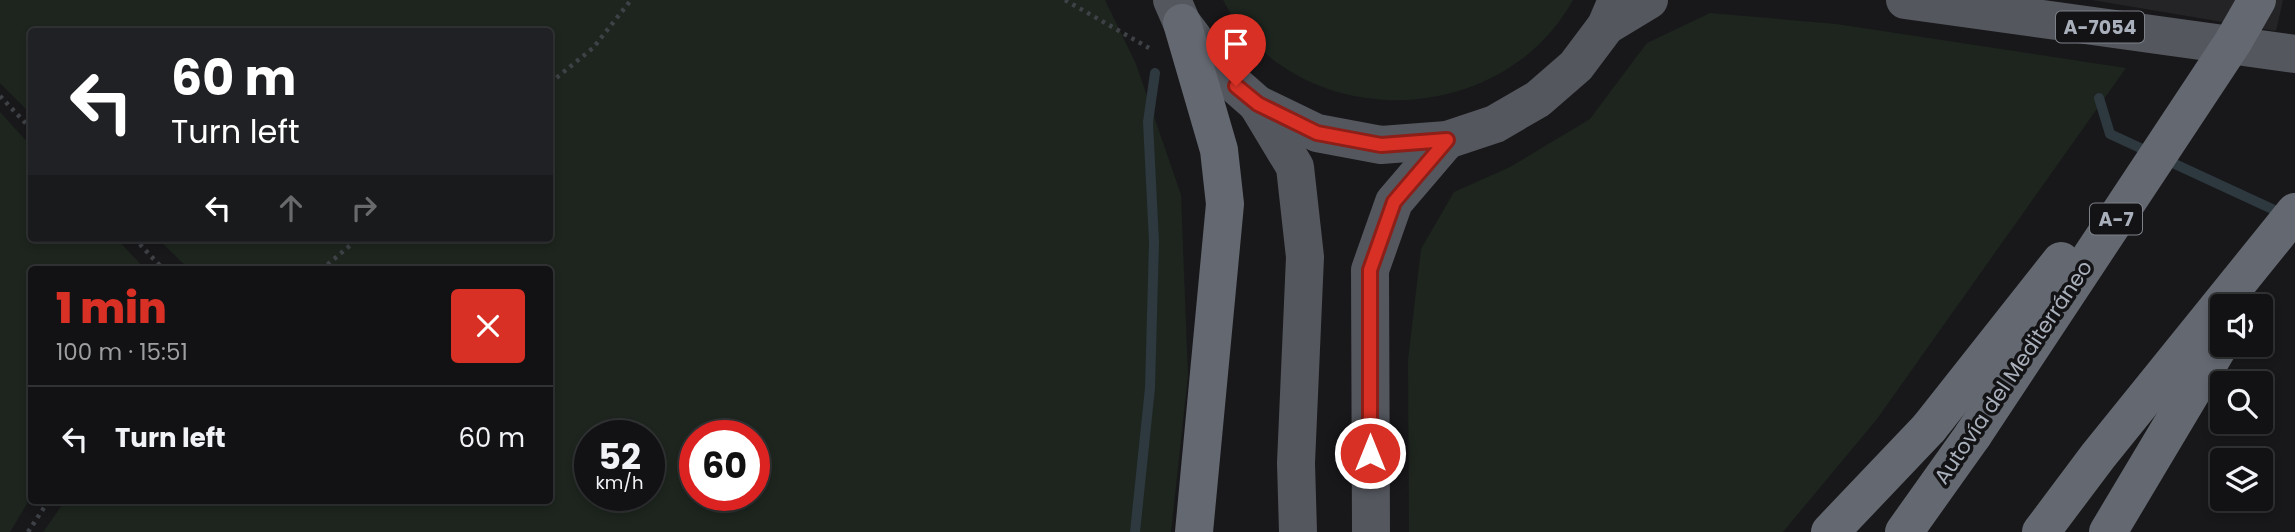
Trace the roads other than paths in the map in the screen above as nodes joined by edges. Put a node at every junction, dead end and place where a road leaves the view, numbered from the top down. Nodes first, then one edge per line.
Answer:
1 (1649, 0) edge
2 (1905, 0) edge
3 (2257, 0) edge
4 (1177, 12) edge
5 (1612, 13) edge
6 (2234, 42) junction
7 (2295, 54) edge
8 (1258, 104) junction
9 (1447, 140) junction
10 (2295, 212) edge
11 (2295, 220) edge
12 (2251, 294) edge
13 (2213, 357) edge
14 (1194, 532) edge
15 (1298, 532) edge
16 (1370, 532) edge
17 (1830, 532) edge
18 (1904, 532) edge
19 (2041, 532) edge
20 (2108, 532) edge

1 - 5 main road
2 - 7 main road, A-7054
3 - 6 highway, Autovía del Mediterráneo / A-7, bridge
4 - 8 main road
4 - 14 highway
5 - 9 main road
6 - 17 highway, bridge
6 - 18 highway, Autovía del Mediterráneo / A-7, bridge
8 - 9 main road
8 - 15 main road
9 - 16 main road
10 - 19 highway
11 - 12 highway
13 - 20 highway

